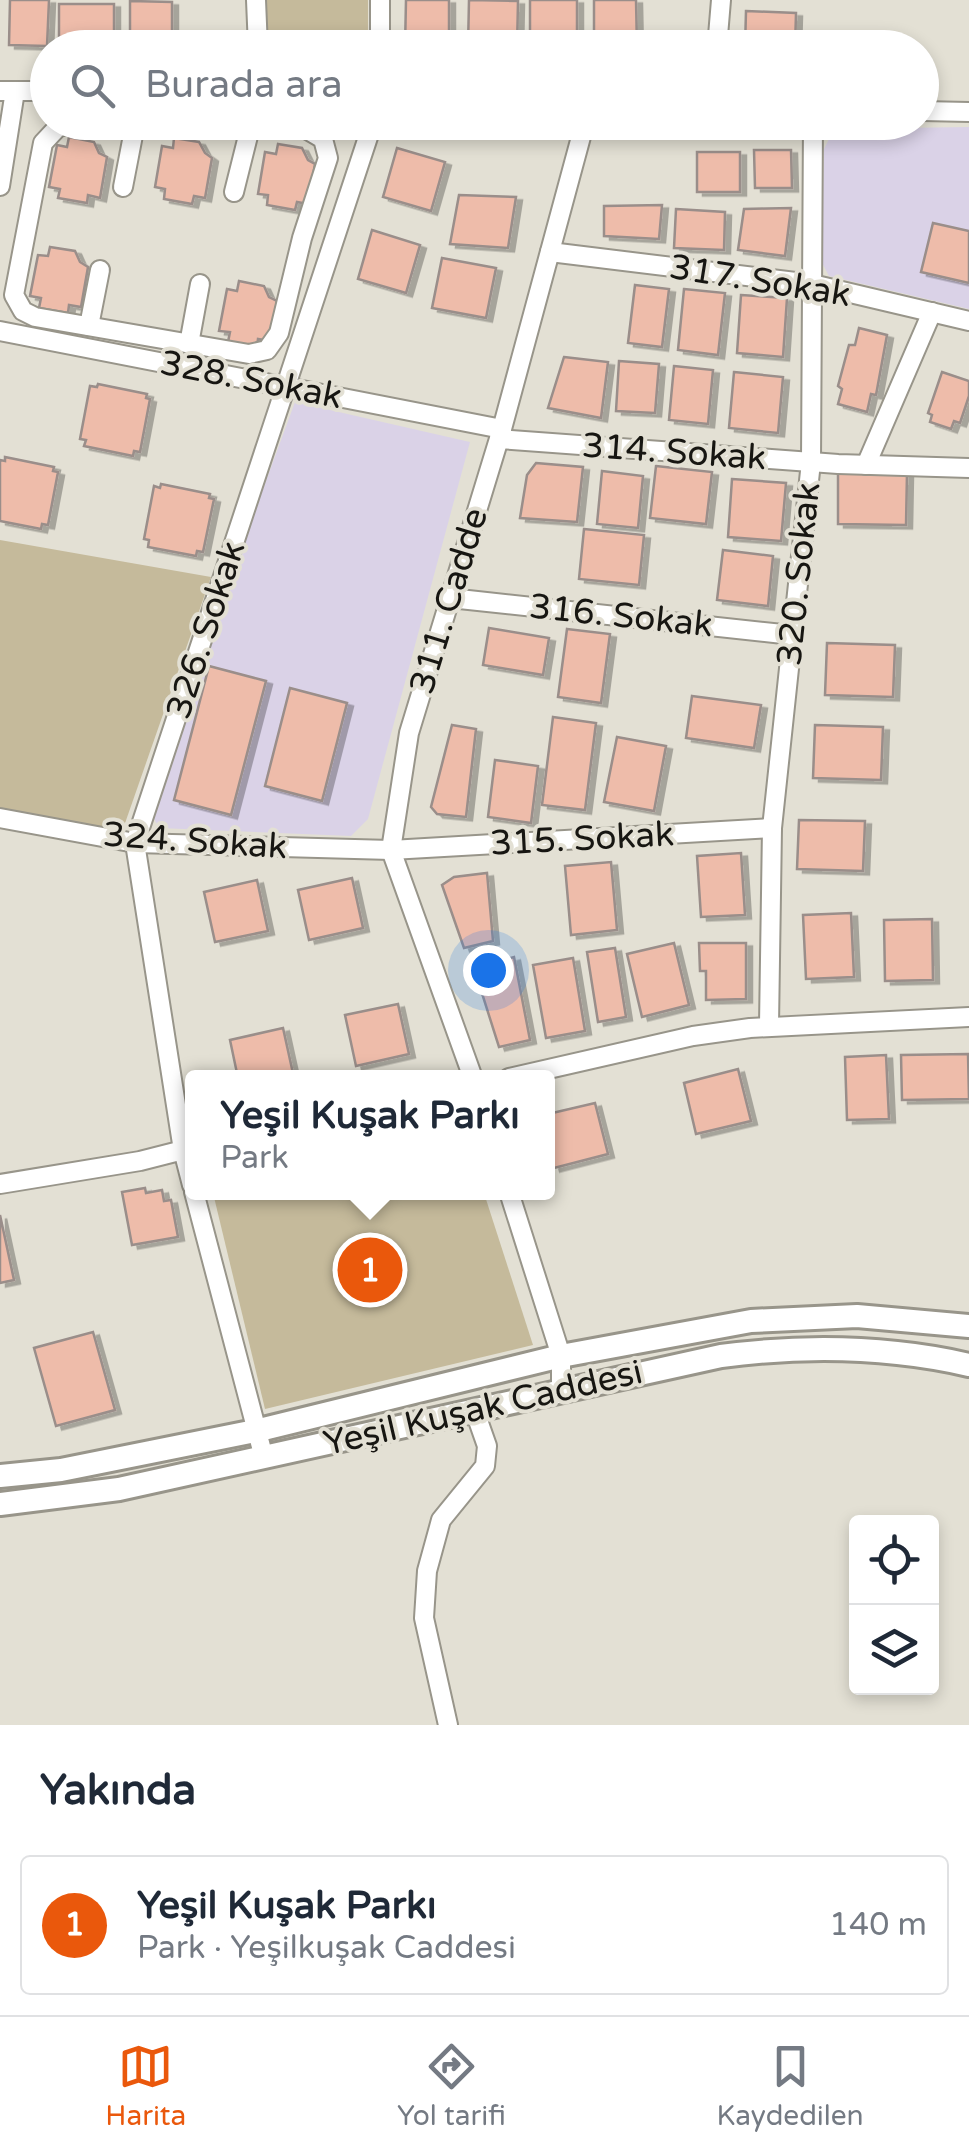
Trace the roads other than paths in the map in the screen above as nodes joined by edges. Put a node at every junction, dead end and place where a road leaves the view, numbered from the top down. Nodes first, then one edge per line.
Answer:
1 (256, 0) edge
2 (380, 0) edge
3 (721, 0) edge
4 (257, 30) edge
5 (380, 30) edge
6 (719, 30) edge
7 (7, 91) edge
8 (939, 111) edge
9 (969, 112) edge
10 (47, 140) edge
11 (131, 140) edge
12 (247, 140) edge
13 (323, 140) edge
14 (367, 140) edge
15 (580, 140) edge
16 (813, 140) edge
17 (0, 186) edge
18 (123, 187) dead end
19 (234, 192) dead end
20 (302, 238) junction
21 (334, 244) junction
22 (550, 252) junction
23 (100, 270) dead end
24 (200, 284) dead end
25 (812, 284) junction
26 (932, 312) junction
27 (969, 322) edge
28 (89, 326) junction
29 (0, 331) edge
30 (189, 344) junction
31 (287, 387) junction
32 (500, 434) junction
33 (811, 462) junction
34 (866, 465) junction
35 (969, 468) edge
36 (450, 598) junction
37 (792, 635) junction
38 (0, 818) edge
39 (772, 828) junction
40 (135, 843) junction
41 (392, 850) junction
42 (969, 1018) edge
43 (769, 1026) junction
44 (469, 1070) edge
45 (545, 1070) edge
46 (185, 1132) edge
47 (185, 1150) edge
48 (0, 1184) edge
49 (196, 1200) edge
50 (512, 1200) edge
51 (969, 1326) edge
52 (561, 1356) junction
53 (969, 1365) edge
54 (562, 1389) junction
55 (474, 1409) junction
56 (256, 1430) junction
57 (264, 1458) junction
58 (0, 1476) edge
59 (0, 1504) edge
60 (448, 1725) edge

1 - 4 street
2 - 5 street
3 - 6 street
7 - 17 street
8 - 9 street
10 - 28 street
11 - 18 street
12 - 19 street
13 - 20 street
14 - 21 street, 326. Sokak
15 - 22 street, 311. Cadde
16 - 25 street, 320. Sokak
20 - 21 street
20 - 30 street
21 - 31 street, 326. Sokak
22 - 25 street, 317. Sokak
22 - 32 street, 311. Cadde
23 - 28 street
24 - 30 street
25 - 26 street, 317. Sokak
25 - 33 street, 320. Sokak
26 - 27 street, 317. Sokak
26 - 34 street
28 - 30 street
29 - 31 street, 328. Sokak
31 - 32 street, 328. Sokak
31 - 40 street, 326. Sokak
32 - 33 street, 314. Sokak
32 - 36 street, 311. Cadde
33 - 34 street, 314. Sokak
33 - 37 street, 320. Sokak
34 - 35 street, 314. Sokak
36 - 37 street, 316. Sokak
36 - 41 street, 311. Cadde
37 - 39 street, 320. Sokak
38 - 40 street, 324. Sokak
39 - 41 street, 315. Sokak
39 - 43 street, 320. Sokak
40 - 41 street, 324. Sokak
40 - 46 street, 326. Sokak
41 - 44 street, 311. Cadde
42 - 43 street
43 - 45 street
47 - 48 street
49 - 56 street
50 - 52 street
51 - 52 main road
52 - 54 street
52 - 56 main road
53 - 54 main road, Yeşil Kuşak Caddesi
54 - 55 main road, Yeşil Kuşak Caddesi
55 - 57 main road, Yeşil Kuşak Caddesi
55 - 60 street
56 - 57 street
56 - 58 main road
57 - 59 main road, Yeşil Kuşak Caddesi

